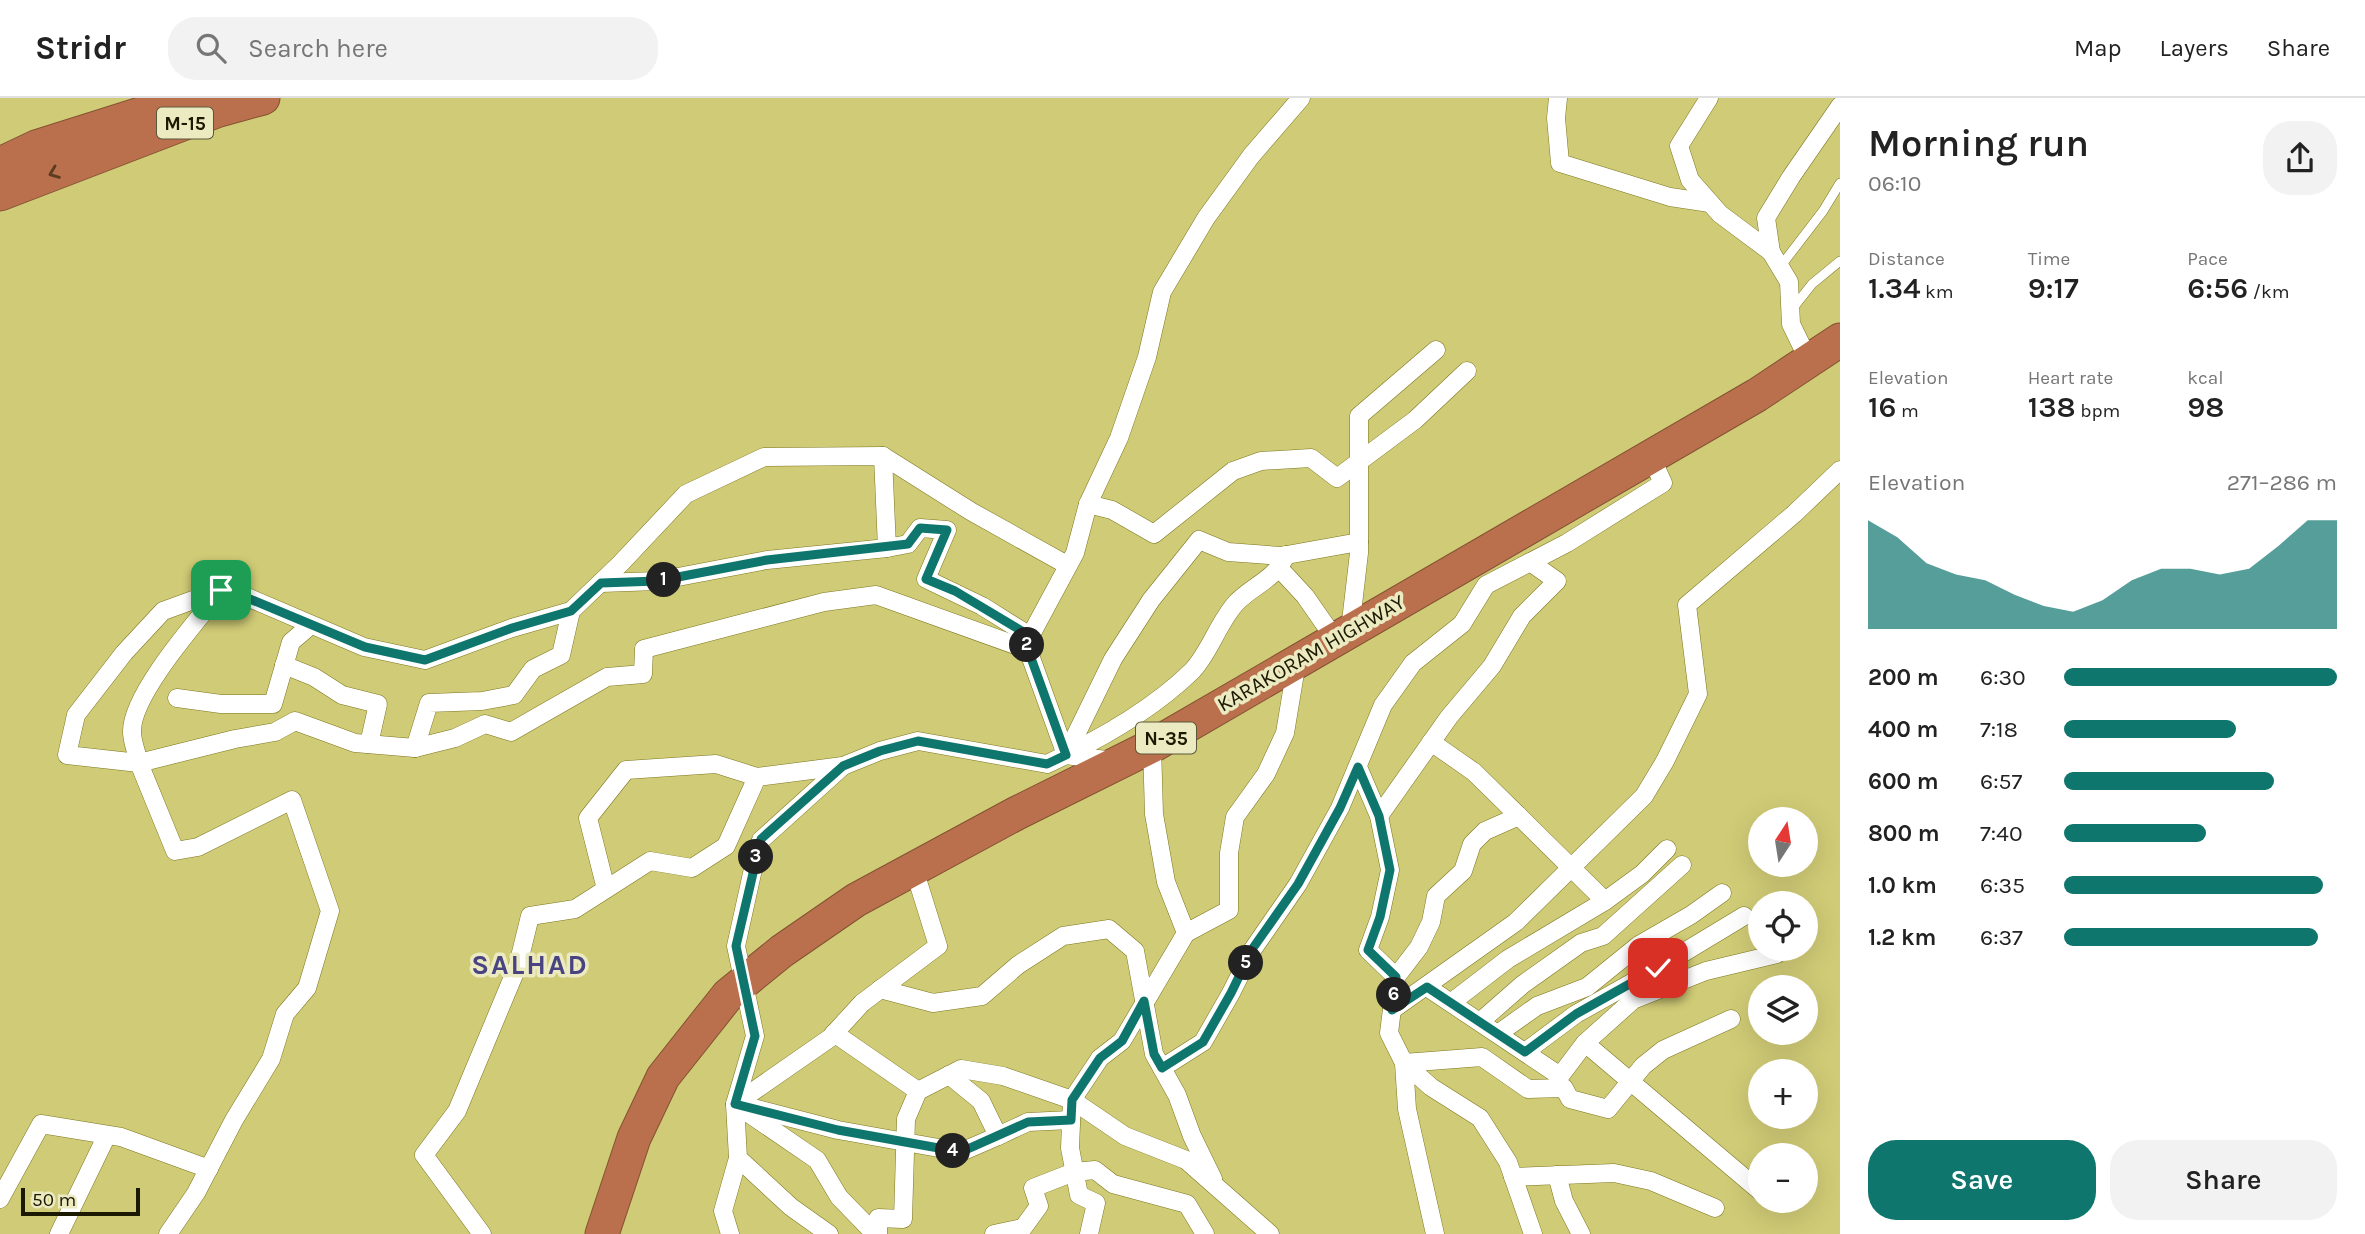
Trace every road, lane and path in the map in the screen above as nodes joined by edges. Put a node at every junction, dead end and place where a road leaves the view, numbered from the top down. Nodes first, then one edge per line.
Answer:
1 (191, 98) edge
2 (263, 98) edge
3 (1301, 98) edge
4 (1558, 98) edge
5 (1709, 98) edge
6 (1840, 106) edge
7 (101, 141) junction
8 (0, 164) edge
9 (1840, 183) edge
10 (0, 194) edge
11 (1710, 203) junction
12 (1776, 260) junction
13 (1840, 261) edge
14 (1790, 313) junction
15 (1840, 340) edge
16 (1436, 350) dead end
17 (1809, 361) junction
18 (1467, 371) dead end
19 (883, 456) junction
20 (1651, 457) junction
21 (1359, 463) junction
22 (1840, 470) edge
23 (1088, 504) junction
24 (1359, 542) junction
25 (887, 548) junction
26 (1283, 562) junction
27 (1531, 562) junction
28 (1067, 565) junction
29 (601, 583) junction
30 (221, 590) junction
31 (571, 611) junction
32 (311, 625) junction
33 (1343, 634) junction
34 (1030, 643) junction
35 (1297, 661) junction
36 (284, 666) junction
37 (177, 698) dead end
38 (1431, 742) junction
39 (369, 744) junction
40 (1152, 746) junction
41 (415, 748) junction
42 (1066, 755) junction
43 (1121, 762) junction
44 (139, 763) junction
45 (843, 766) junction
46 (1358, 767) junction
47 (757, 777) junction
48 (1379, 816) junction
49 (1518, 816) junction
50 (1667, 849) dead end
51 (1682, 865) dead end
52 (1571, 868) junction
53 (914, 869) junction
54 (606, 889) junction
55 (1721, 893) dead end
56 (1605, 901) junction
57 (1744, 916) dead end
58 (1186, 933) junction
59 (1748, 961) edge
60 (1396, 977) junction
61 (744, 982) junction
62 (1427, 987) junction
63 (880, 989) junction
64 (1144, 1001) junction
65 (1452, 1002) junction
66 (1392, 1010) junction
67 (1731, 1019) dead end
68 (1481, 1021) junction
69 (834, 1033) junction
70 (1499, 1033) junction
71 (1584, 1043) junction
72 (1525, 1052) junction
73 (1404, 1063) junction
74 (1162, 1068) junction
75 (949, 1075) junction
76 (1629, 1082) junction
77 (918, 1091) junction
78 (1072, 1100) junction
79 (735, 1104) junction
80 (1071, 1120) junction
81 (107, 1135) junction
82 (998, 1136) junction
83 (906, 1142) junction
84 (738, 1158) junction
85 (209, 1169) junction
86 (1074, 1172) junction
87 (1557, 1175) junction
88 (1513, 1177) junction
89 (1748, 1181) edge
90 (1217, 1188) junction
91 (0, 1199) edge
92 (1715, 1208) dead end
93 (601, 1233) edge
94 (59, 1234) edge
95 (168, 1234) edge
96 (482, 1234) edge
97 (730, 1234) edge
98 (829, 1234) edge
99 (876, 1234) edge
100 (994, 1234) edge
101 (1089, 1234) edge
102 (1205, 1234) edge
103 (1270, 1234) edge
104 (1435, 1234) edge
105 (1533, 1234) edge
106 (1581, 1234) edge

1 - 7 highway, M-15
2 - 7 highway, M-15
3 - 23 street
4 - 11 street
5 - 11 street
6 - 12 street
7 - 8 highway, M-15
7 -> 10 highway, M-15
9 - 12 lane
11 - 12 street
12 - 14 street
13 - 14 lane
14 - 17 street
15 - 17 highway, KARAKORAM HIGHWAY / N-35
16 - 21 street
17 - 20 highway, KARAKORAM HIGHWAY / N-35
18 - 21 street
19 - 25 street
19 - 28 street
19 - 29 street
20 - 27 street
20 - 33 highway, KARAKORAM HIGHWAY / N-35
21 - 23 street
21 - 24 street
22 - 52 street
23 - 28 street
24 - 26 street
24 - 33 street
25 - 29 street
25 - 34 street
26 - 33 street
26 - 42 street
26 - 42 street
27 - 38 street
27 - 46 street
28 - 34 street
29 - 31 street
30 - 32 street
30 - 44 street
30 - 44 street
31 - 32 street
31 - 41 street
32 - 36 street
33 - 35 highway, KARAKORAM HIGHWAY / N-35
34 - 41 street
34 - 42 street
35 - 40 highway, KARAKORAM HIGHWAY / N-35
35 - 58 street
36 - 37 street
36 - 39 street
38 - 48 street
38 - 49 street
39 - 41 street
39 - 44 street
40 - 43 highway, KARAKORAM HIGHWAY / N-35
40 - 58 street
42 - 43 street
42 - 45 street
43 - 53 highway, KARAKORAM HIGHWAY / N-35
44 - 85 street
45 - 47 street
45 - 61 street
46 - 48 street
46 - 74 street
47 - 54 street
47 - 54 street
48 - 60 street
49 - 52 street
49 - 60 street
50 - 56 street
51 - 68 street
52 - 56 street
52 - 62 street
53 - 61 highway, KARAKORAM HIGHWAY / N-35
53 - 63 street
54 - 96 street
55 - 70 street
56 - 65 street
57 - 72 street
58 - 64 street
59 - 71 street
60 - 66 street
61 - 79 street
61 - 93 highway, KARAKORAM HIGHWAY / N-35
62 - 65 street
62 - 66 street
63 - 64 street
63 - 69 street
64 - 74 street
64 - 78 street
65 - 68 street
66 - 73 street
67 - 76 street
68 - 70 street
69 - 77 street
69 - 79 street
70 - 72 street
71 - 72 street
71 - 76 street
73 - 76 street
73 - 88 street
73 - 104 street
74 - 90 street
75 - 77 street
75 - 78 street
75 - 82 street
76 - 89 street
77 - 83 street
78 - 80 street
78 - 90 street
79 - 83 street
79 - 84 street
79 - 99 street
80 - 82 street
80 - 86 street
81 - 85 street
81 - 91 street
81 - 94 street
82 - 83 street
83 - 99 street
84 - 97 street
84 - 98 street
85 - 95 street
86 - 100 street
86 - 101 street
86 - 102 street
87 - 88 street
87 - 92 street
87 - 106 street
88 - 105 street
90 - 103 street

